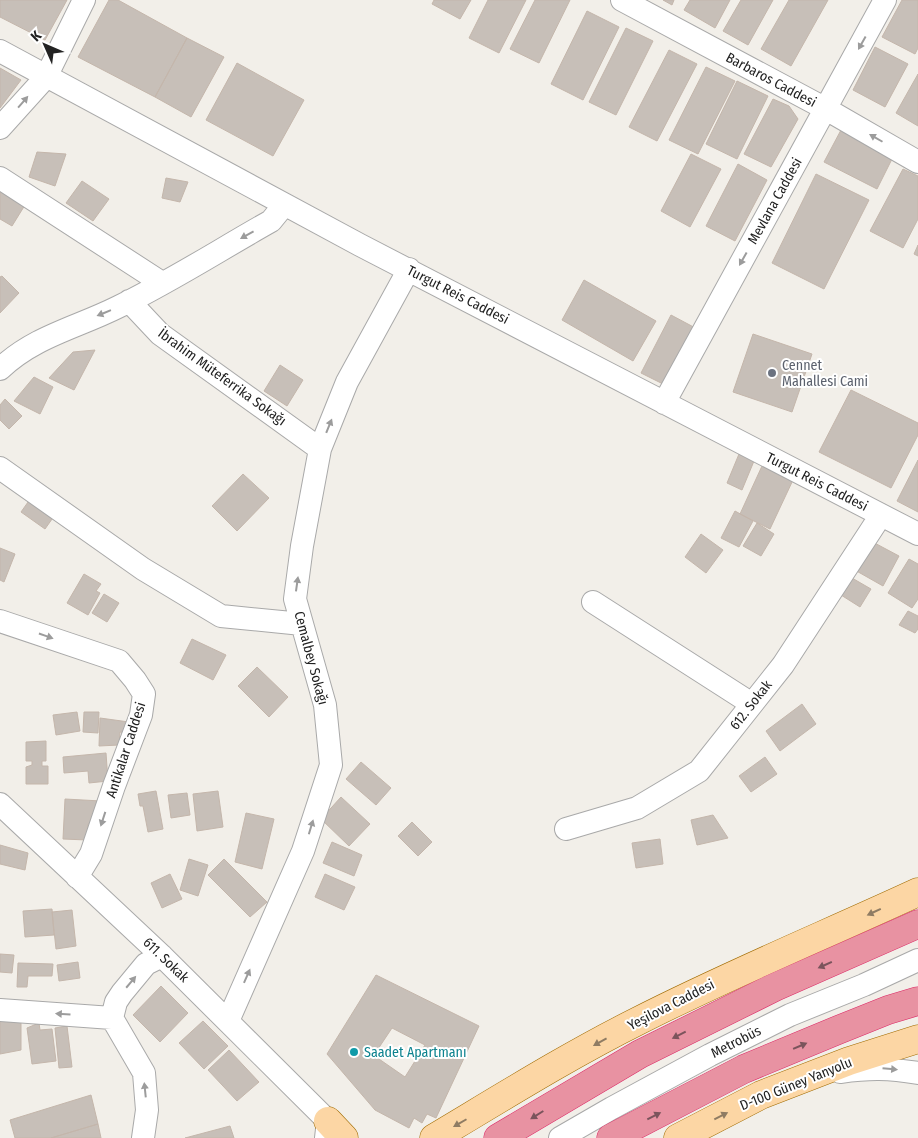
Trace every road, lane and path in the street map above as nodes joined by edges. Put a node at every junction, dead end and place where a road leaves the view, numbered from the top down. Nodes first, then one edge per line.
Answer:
1 (84, 0) edge
2 (622, 0) edge
3 (886, 0) edge
4 (0, 52) edge
5 (46, 77) junction
6 (826, 109) junction
7 (0, 128) edge
8 (918, 162) edge
9 (0, 178) edge
10 (284, 204) junction
11 (409, 269) junction
12 (162, 282) junction
13 (129, 301) junction
14 (0, 369) edge
15 (664, 403) junction
16 (320, 449) junction
17 (0, 468) edge
18 (881, 515) junction
19 (918, 534) edge
20 (593, 602) dead end
21 (0, 621) edge
22 (302, 624) junction
23 (752, 704) junction
24 (0, 804) edge
25 (566, 828) dead end
26 (77, 877) junction
27 (918, 892) edge
28 (918, 924) edge
29 (162, 956) junction
30 (918, 960) edge
31 (918, 1001) edge
32 (0, 1010) edge
33 (112, 1018) junction
34 (228, 1021) junction
35 (918, 1040) edge
36 (918, 1073) edge
37 (807, 1078) junction
38 (333, 1132) edge
39 (143, 1138) edge
40 (434, 1138) edge
41 (498, 1138) edge
42 (560, 1138) edge
43 (610, 1138) edge
44 (678, 1138) edge

1 - 5 street
2 - 6 street, Barbaros Caddesi
3 -> 6 street, Mevlana Caddesi
4 - 5 street, Turgut Reis Caddesi
7 -> 5 street
5 - 10 street, Turgut Reis Caddesi
8 -> 6 street, Barbaros Caddesi
6 -> 15 street, Mevlana Caddesi
9 - 12 street
10 - 11 street, Turgut Reis Caddesi
10 -> 12 street
11 - 15 street, Turgut Reis Caddesi
16 -> 11 street, Cemalbey Sokağı
12 - 13 street
13 -> 14 street
13 - 16 street, İbrahim Müteferrika Sokağı
15 - 18 street, Turgut Reis Caddesi
22 -> 16 street, Cemalbey Sokağı
17 - 22 street
18 - 19 street, Turgut Reis Caddesi
18 - 23 street, 612. Sokak
20 - 23 street
21 -> 26 street, Antikalar Caddesi
34 -> 22 street, Cemalbey Sokağı
23 - 25 street, 612. Sokak
24 - 26 street, 611. Sokak
26 - 29 street, 611. Sokak
27 -> 40 main road, Yeşilova Caddesi
28 -> 41 highway
33 -> 29 street
29 - 34 street, 611. Sokak
30 - 42 street, Metrobüs
43 -> 31 highway
33 -> 32 street
39 -> 33 street
34 - 38 street, 611. Sokak
35 - 37 main road, D-100 Güney Yanyolu
37 -> 36 street
44 -> 37 main road, D-100 Güney Yanyolu

